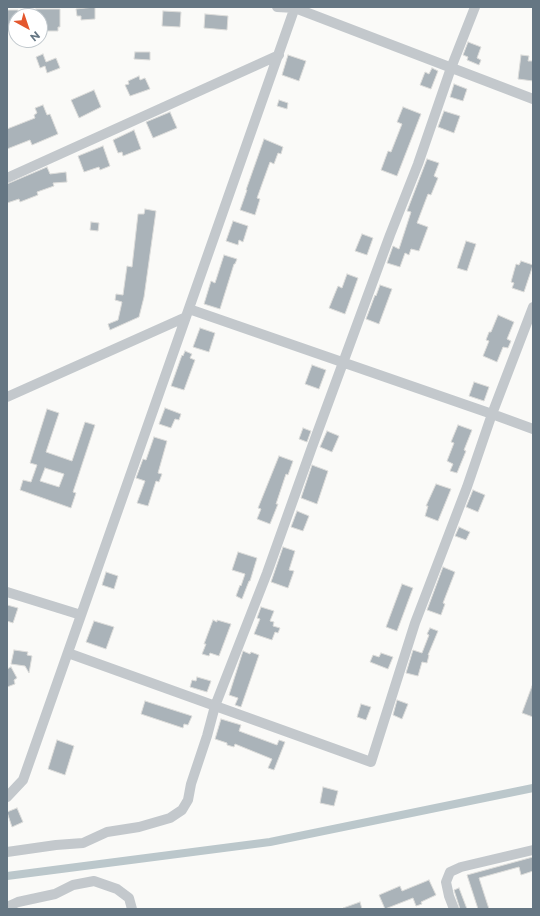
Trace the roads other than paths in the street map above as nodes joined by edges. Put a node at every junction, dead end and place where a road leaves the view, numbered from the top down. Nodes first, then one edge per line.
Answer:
1 (277, 7) edge
2 (295, 7) edge
3 (475, 7) edge
4 (279, 54) junction
5 (451, 68) junction
6 (533, 99) edge
7 (7, 178) edge
8 (533, 307) edge
9 (188, 313) junction
10 (344, 363) junction
11 (7, 397) edge
12 (492, 414) junction
13 (533, 429) edge
14 (7, 592) edge
15 (81, 615) junction
16 (68, 653) junction
17 (215, 706) junction
18 (7, 797) edge
19 (533, 850) edge
20 (7, 852) edge
21 (7, 907) edge
22 (132, 909) edge
23 (454, 909) edge

1 - 2 street
2 - 4 street
2 - 5 street
3 - 5 street
4 - 7 street
4 - 9 street
5 - 6 street
5 - 10 street
8 - 12 street
9 - 10 street
9 - 11 street
9 - 15 street
10 - 12 street
10 - 17 street
12 - 13 street
12 - 17 street
14 - 15 street
15 - 16 street
16 - 17 street
16 - 18 street
17 - 20 street
19 - 23 street
21 - 22 street

